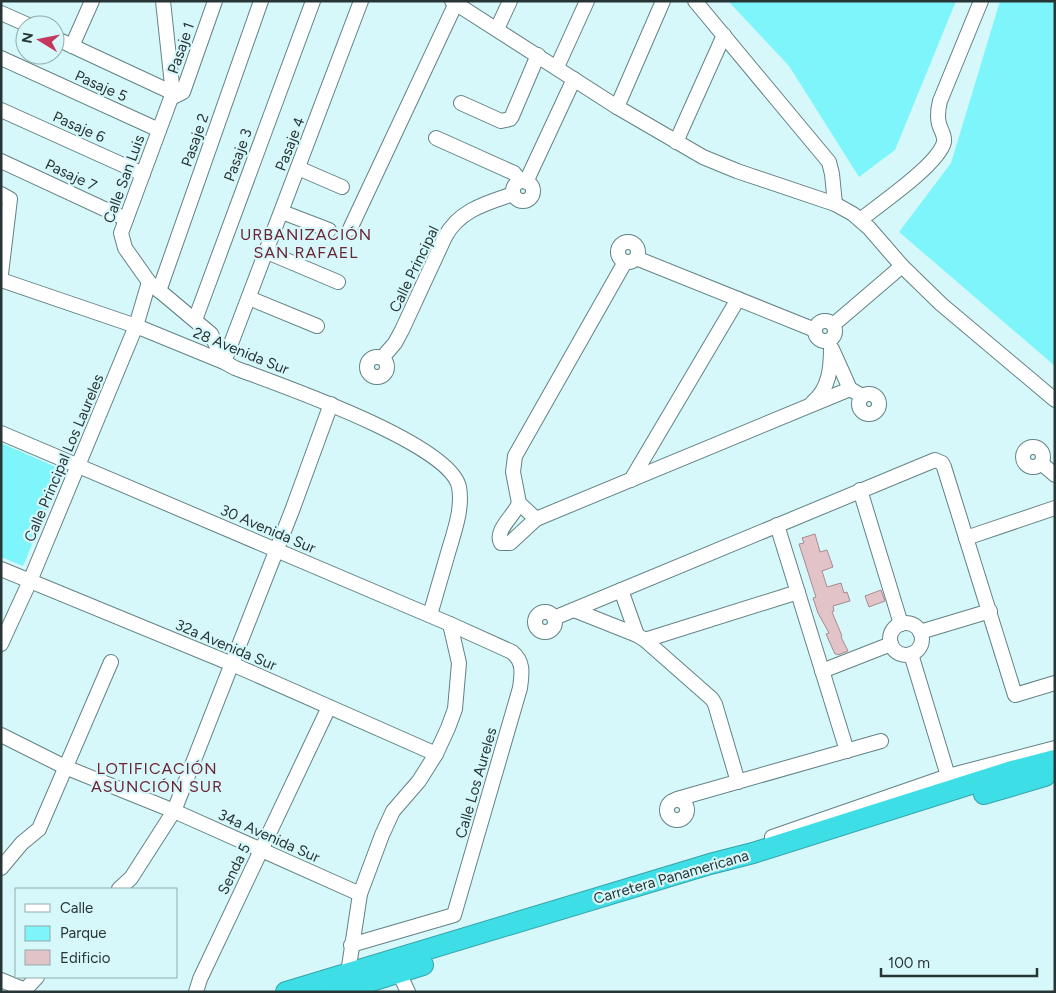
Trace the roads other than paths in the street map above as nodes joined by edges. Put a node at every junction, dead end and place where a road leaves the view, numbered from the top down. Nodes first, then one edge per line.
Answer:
1 (163, 1) edge
2 (214, 1) edge
3 (261, 1) edge
4 (313, 1) edge
5 (361, 1) edge
6 (510, 1) edge
7 (587, 1) edge
8 (664, 1) edge
9 (695, 1) edge
10 (981, 1) edge
11 (90, 2) edge
12 (454, 2) edge
13 (1, 13) edge
14 (15, 19) edge
15 (497, 29) junction
16 (724, 35) junction
17 (65, 43) edge
18 (72, 46) junction
19 (538, 55) junction
20 (1, 58) edge
21 (557, 67) junction
22 (574, 79) junction
23 (171, 95) junction
24 (461, 103) dead end
25 (617, 106) junction
26 (1, 110) edge
27 (159, 130) junction
28 (436, 138) dead end
29 (676, 142) junction
30 (1, 161) edge
31 (298, 168) junction
32 (143, 174) junction
33 (524, 181) junction
34 (342, 187) dead end
35 (1, 194) edge
36 (835, 204) junction
37 (282, 212) junction
38 (126, 219) junction
39 (860, 220) junction
40 (350, 229) dead end
41 (329, 230) dead end
42 (267, 252) junction
43 (902, 266) junction
44 (1, 274) edge
45 (1, 280) edge
46 (338, 282) dead end
47 (154, 286) junction
48 (249, 298) junction
49 (738, 299) junction
50 (195, 320) junction
51 (833, 325) junction
52 (136, 326) junction
53 (318, 326) dead end
54 (815, 330) junction
55 (830, 345) junction
56 (382, 358) dead end
57 (224, 362) junction
58 (850, 389) junction
59 (862, 396) dead end
60 (1055, 400) edge
61 (331, 404) junction
62 (807, 407) junction
63 (1, 432) edge
64 (1041, 463) dead end
65 (79, 466) junction
66 (1055, 475) edge
67 (631, 480) junction
68 (860, 490) junction
69 (519, 503) junction
70 (1055, 508) edge
71 (536, 518) junction
72 (777, 525) junction
73 (966, 538) junction
74 (276, 550) junction
75 (1, 569) edge
76 (30, 581) junction
77 (620, 590) junction
78 (798, 592) junction
79 (574, 610) junction
80 (990, 612) junction
81 (430, 615) junction
82 (554, 618) dead end
83 (450, 624) junction
84 (901, 624) junction
85 (920, 632) junction
86 (641, 637) junction
87 (1, 644) edge
88 (891, 644) junction
89 (911, 654) junction
90 (520, 658) joint
91 (111, 662) dead end
92 (232, 664) junction
93 (822, 671) junction
94 (1055, 683) edge
95 (329, 707) junction
96 (1, 735) edge
97 (881, 741) dead end
98 (1055, 748) edge
99 (847, 751) junction
100 (436, 754) junction
101 (1055, 760) edge
102 (65, 767) junction
103 (1055, 773) edge
104 (948, 776) junction
105 (738, 782) junction
106 (677, 800) dead end
107 (174, 811) junction
108 (262, 850) junction
109 (710, 864) junction
110 (1, 868) edge
111 (120, 888) edge
112 (360, 894) junction
113 (351, 945) junction
114 (348, 973) junction
115 (399, 973) junction
116 (36, 978) edge
117 (1, 980) edge
118 (24, 991) edge
119 (196, 992) edge
120 (286, 992) edge
121 (336, 992) edge
122 (408, 992) edge

1 - 23 street, Calle San Luis
2 - 23 street, Pasaje 1
3 - 47 street, Pasaje 2
4 - 50 street, Pasaje 3
5 - 31 street, Pasaje 4
6 - 15 street
7 - 21 street
8 - 25 street
9 - 16 street
10 - 39 street
11 - 18 street
12 - 15 street
12 - 40 street
13 - 14 street
15 - 19 street
16 - 29 street
16 - 36 street
17 - 18 street
18 - 23 street
19 - 21 street
19 - 24 street
20 - 27 street, Pasaje 5
21 - 22 street
22 - 25 street
22 - 33 street
23 - 27 street, Calle San Luis
25 - 29 street
26 - 32 street, Pasaje 6
27 - 32 street, Calle San Luis
28 - 33 street
29 - 36 street
30 - 38 street, Pasaje 7
31 - 34 street
31 - 37 street, Pasaje 4
32 - 38 street, Calle San Luis
33 - 56 street, Calle Principal
35 - 44 street
36 - 39 street
37 - 41 street
37 - 42 street, Pasaje 4
38 - 47 street, Calle San Luis
39 - 43 street
42 - 46 street
42 - 48 street, Pasaje 4
43 - 51 street
43 - 60 street
45 - 52 street, 28 Avenida Sur
47 - 50 street, Calle San Luis
47 - 52 street, Calle Principal Los Laureles
48 - 53 street
48 - 57 street, Pasaje 4
49 - 54 street
49 - 67 street
49 - 69 street
50 - 57 street, Calle San Luis
51 - 54 street
51 - 55 street
52 - 57 street, 28 Avenida Sur
52 - 65 street, Calle Principal Los Laureles
54 - 55 street
55 - 58 street
55 - 62 street
57 - 61 street, 28 Avenida Sur
58 - 59 street
58 - 62 street
61 - 74 street
61 - 81 street, 28 Avenida Sur
62 - 67 street
63 - 65 street, 30 Avenida Sur
64 - 66 street
65 - 74 street, 30 Avenida Sur
65 - 76 street, Calle Principal Los Laureles
67 - 71 street
68 - 72 street
68 - 73 street
68 - 84 street
69 - 71 street
69 - 71 street
70 - 73 street
72 - 77 street
72 - 78 street
73 - 80 street
74 - 81 street, 30 Avenida Sur
74 - 92 street
75 - 76 street, 32a Avenida Sur
76 - 87 street, Calle Principal Los Laureles
76 - 92 street, 32a Avenida Sur
77 - 79 street
77 - 86 street
78 - 86 street
78 - 93 street
79 - 82 street
79 - 86 street
80 - 85 street
80 - 94 street
81 - 83 street, 30 Avenida Sur
83 - 90 street, 30 Avenida Sur
83 - 100 street
84 - 85 street
84 - 88 street
85 - 89 street
86 - 105 street
88 - 89 street
88 - 93 street
89 - 104 street
90 - 113 street, Calle Los Aureles
91 - 102 street
92 - 95 street, 32a Avenida Sur
92 - 107 street
93 - 99 street
95 - 100 street, 32a Avenida Sur
95 - 108 street, Senda 5
96 - 102 street, 34a Avenida Sur
97 - 99 street
98 - 104 street
99 - 105 street
100 - 112 street
101 - 109 highway, Carretera Panamericana
102 - 107 street, 34a Avenida Sur
102 - 110 street
103 - 115 highway, Carretera Panamericana
104 - 109 street
105 - 106 street
107 - 108 street, 34a Avenida Sur
107 - 111 street
108 - 112 street, 34a Avenida Sur
108 - 119 street, Senda 5
109 - 114 highway, Carretera Panamericana
112 - 113 street
113 - 114 street
114 - 120 highway, Carretera Panamericana
115 - 121 highway, Carretera Panamericana
115 - 122 street
116 - 118 street
117 - 118 street

